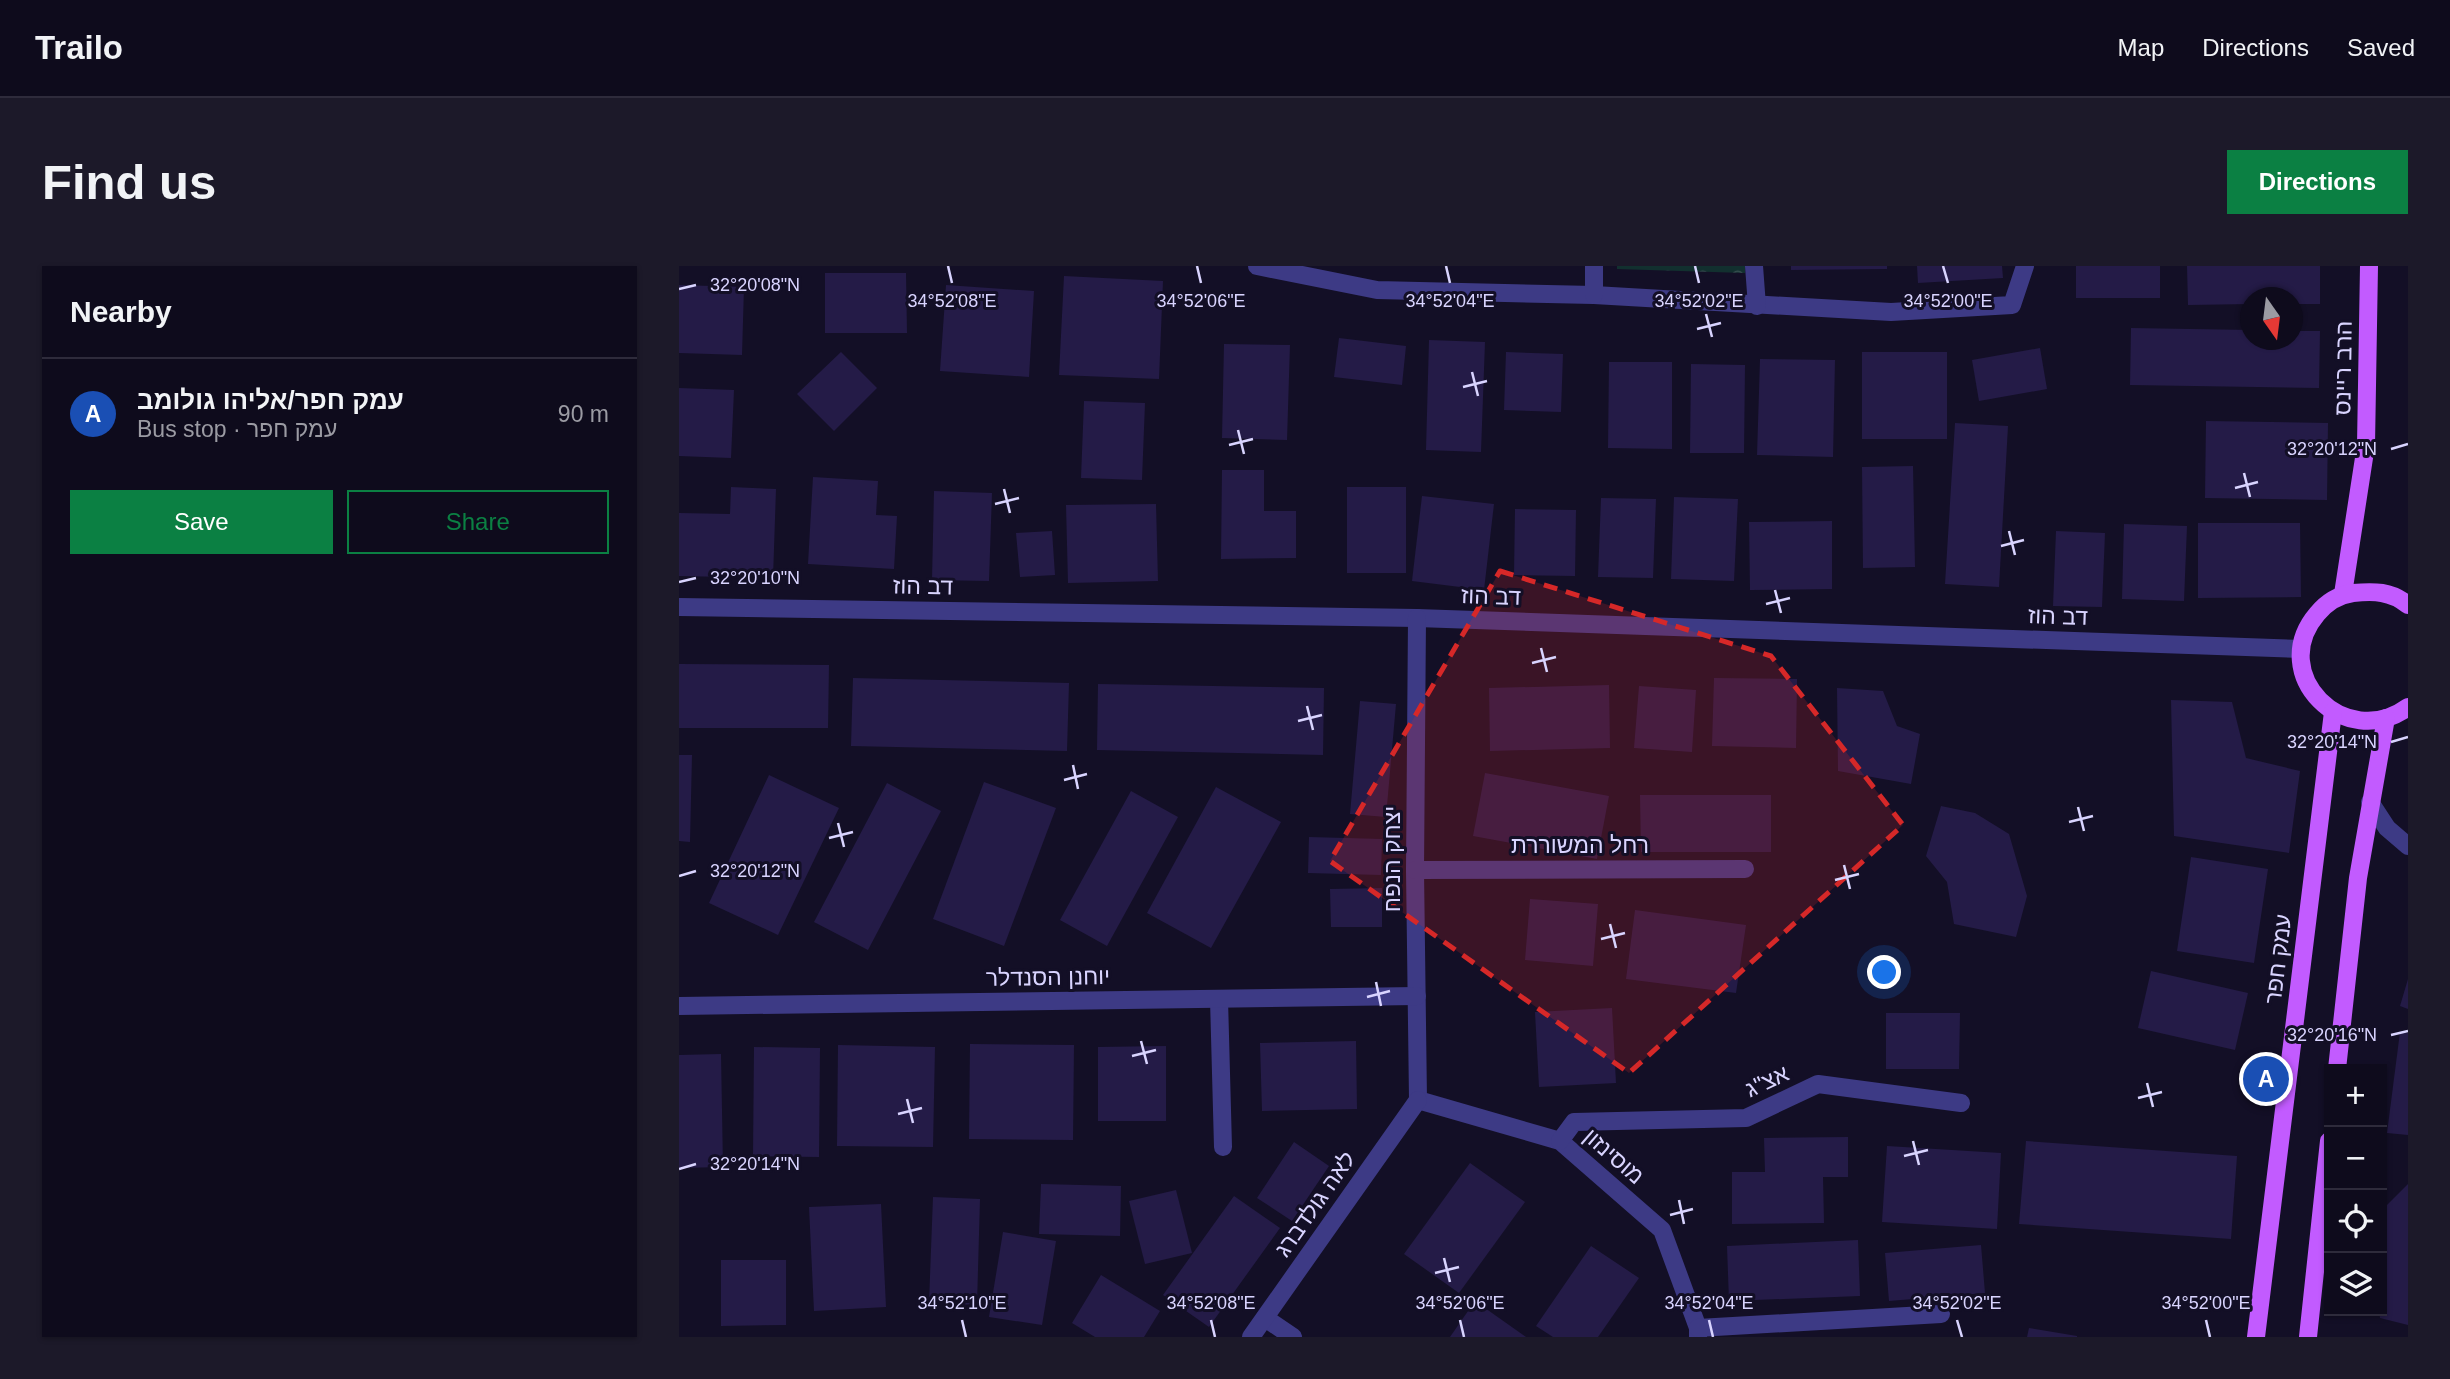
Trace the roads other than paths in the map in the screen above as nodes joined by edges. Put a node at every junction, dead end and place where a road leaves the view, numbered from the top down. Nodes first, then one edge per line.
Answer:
1 (1594, 266) edge
2 (1754, 266) edge
3 (2025, 266) edge
4 (2369, 266) edge
5 (1260, 267) edge
6 (1594, 295) junction
7 (1757, 306) junction
8 (2343, 594) junction
9 (2408, 606) edge
10 (679, 607) edge
11 (1417, 618) junction
12 (2301, 649) junction
13 (2408, 706) edge
14 (2333, 712) junction
15 (2386, 718) junction
16 (2370, 802) junction
17 (2408, 846) edge
18 (1745, 869) dead end
19 (1415, 870) junction
20 (1417, 996) junction
21 (1219, 999) junction
22 (679, 1006) edge
23 (2338, 1064) edge
24 (1419, 1100) junction
25 (1961, 1102) dead end
26 (1560, 1141) junction
27 (1223, 1147) dead end
28 (2324, 1188) edge
29 (1941, 1314) dead end
30 (1265, 1318) junction
31 (1698, 1333) edge
32 (1251, 1337) edge
33 (1293, 1337) edge
34 (2256, 1337) edge
35 (2308, 1337) edge

1 - 6 street
2 - 7 street
3 - 7 street
4 - 8 main road, הרב ריינס
5 - 6 street
6 - 7 street
8 - 9 main road
8 - 12 main road
10 - 11 street, דב הוז
11 - 12 street, דב הוז
11 - 19 street, יצחק הנפח
12 - 14 main road
13 - 15 main road
14 - 15 main road
14 - 34 main road, עמק חפר
15 - 16 main road
16 - 17 street
16 - 23 main road
18 - 19 street, רחל המשוררת
19 - 20 street, יצחק הנפח
20 - 21 street, יוחנן הסנדלר
20 - 24 street, יצחק הנפח
21 - 22 street, יוחנן הסנדלר
21 - 27 street
24 - 26 street, מוסינזון
24 - 30 street, לאה גולדברג
25 - 26 street, אצ"ג
26 - 31 street, מוסינזון
28 - 35 main road
29 - 31 street
30 - 32 street, לאה גולדברג
30 - 33 street

